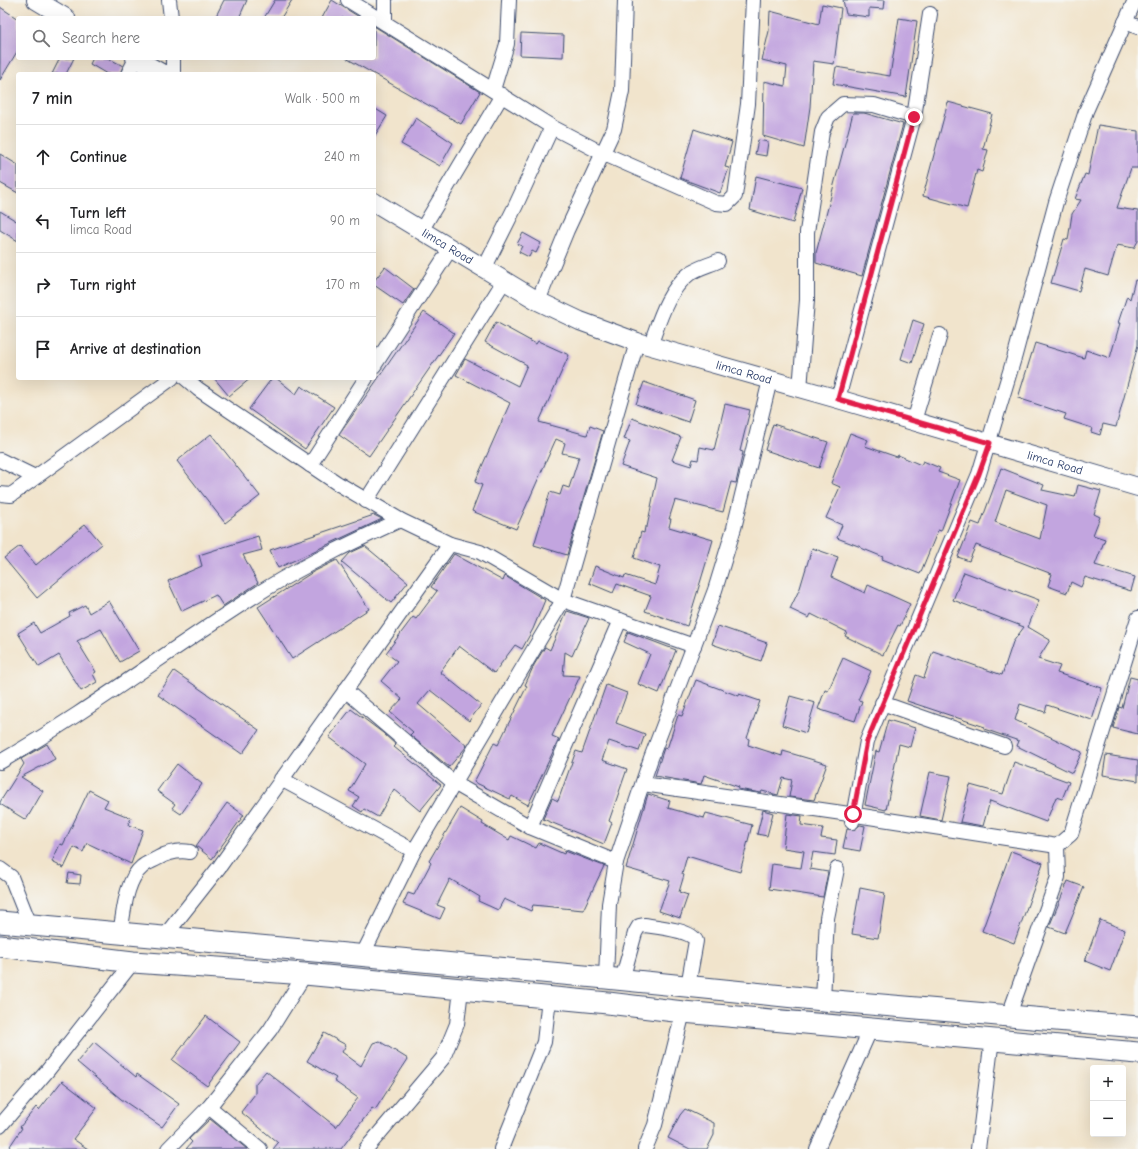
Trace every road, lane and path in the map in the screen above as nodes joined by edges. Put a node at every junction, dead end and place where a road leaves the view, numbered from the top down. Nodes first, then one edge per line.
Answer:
1 (36, 0) edge
2 (169, 0) edge
3 (348, 0) edge
4 (385, 0) edge
5 (509, 0) edge
6 (625, 0) edge
7 (753, 0) edge
8 (1136, 0) edge
9 (930, 14) dead end
10 (63, 16) edge
11 (171, 16) edge
12 (374, 16) edge
13 (376, 17) edge
14 (385, 23) junction
15 (1131, 25) edge
16 (173, 60) edge
17 (133, 64) edge
18 (156, 72) edge
19 (173, 72) edge
20 (498, 92) junction
21 (914, 117) junction
22 (552, 128) junction
23 (602, 153) junction
24 (376, 203) edge
25 (421, 231) junction
26 (451, 248) junction
27 (718, 261) dead end
28 (484, 268) junction
29 (504, 281) junction
30 (538, 302) junction
31 (940, 335) dead end
32 (644, 344) junction
33 (376, 363) edge
34 (169, 380) edge
35 (187, 380) edge
36 (365, 380) edge
37 (770, 380) junction
38 (800, 389) junction
39 (838, 399) junction
40 (914, 421) junction
41 (990, 443) junction
42 (0, 460) edge
43 (310, 464) junction
44 (35, 477) junction
45 (1138, 487) edge
46 (0, 494) edge
47 (366, 501) junction
48 (400, 520) junction
49 (450, 544) junction
50 (563, 600) junction
51 (1138, 618) edge
52 (620, 620) junction
53 (694, 646) junction
54 (345, 690) junction
55 (882, 703) junction
56 (1004, 746) dead end
57 (0, 762) edge
58 (281, 779) junction
59 (454, 783) junction
60 (643, 784) junction
61 (852, 818) junction
62 (530, 827) junction
63 (1057, 846) junction
64 (414, 851) junction
65 (190, 852) dead end
66 (616, 862) junction
67 (0, 869) edge
68 (837, 870) dead end
69 (0, 922) edge
70 (30, 925) junction
71 (120, 933) junction
72 (164, 937) junction
73 (0, 946) edge
74 (362, 956) junction
75 (133, 962) junction
76 (305, 974) junction
77 (614, 979) junction
78 (688, 986) junction
79 (461, 989) junction
80 (549, 998) junction
81 (823, 1000) junction
82 (683, 1012) junction
83 (1009, 1015) junction
84 (1138, 1027) edge
85 (871, 1028) junction
86 (992, 1040) junction
87 (1138, 1053) edge
88 (208, 1107) junction
89 (0, 1126) edge
90 (168, 1149) edge
91 (260, 1149) edge
92 (366, 1149) edge
93 (502, 1149) edge
94 (645, 1149) edge
95 (817, 1149) edge
96 (978, 1149) edge

1 - 10 main road
2 - 11 street
3 - 12 street
4 - 14 street
5 - 20 street
6 - 23 street
7 - 23 street
8 - 15 street
9 - 21 street
13 - 14 street
14 - 20 street
15 - 41 street
16 - 19 street
17 - 18 main road
20 - 22 street
20 - 25 street
21 - 38 street
21 - 39 street
22 - 23 street
22 - 28 street
23 - 30 street
24 - 25 main road, limca Road
25 - 26 main road, limca Road
26 - 28 main road, limca Road
26 - 33 street
27 - 32 street
28 - 29 main road, limca Road
29 - 30 main road, limca Road
29 - 47 street
30 - 32 main road, limca Road
31 - 40 street
32 - 37 main road, limca Road
32 - 50 street
34 - 44 street
35 - 43 street
36 - 43 street
37 - 38 main road, limca Road
37 - 53 street
38 - 39 main road, limca Road
39 - 40 main road, limca Road
40 - 41 main road, limca Road
41 - 45 main road, limca Road
41 - 55 street
42 - 44 street
43 - 47 street
44 - 46 street
47 - 48 street
48 - 49 street
48 - 57 street
49 - 50 street
49 - 54 street
50 - 52 street
50 - 59 street
51 - 63 street
52 - 53 street
52 - 62 street
53 - 60 street
54 - 58 street
54 - 59 street
55 - 56 street
55 - 61 street
58 - 64 street
58 - 72 street
59 - 62 street
59 - 64 street
60 - 61 street
60 - 66 street
61 - 63 street
62 - 66 street
63 - 83 street
64 - 74 street
65 - 71 street
66 - 77 street
67 - 70 street
68 - 81 street
69 - 70 highway
70 - 71 highway
71 - 72 highway
72 - 74 highway
73 - 75 highway
74 - 77 highway
75 - 76 highway
75 - 89 street
76 - 79 highway
76 - 88 street
77 - 78 highway
77 - 78 street
78 - 81 highway
79 - 80 highway
79 - 92 street
80 - 82 highway
80 - 93 street
81 - 83 highway
82 - 85 highway
82 - 94 street
83 - 84 highway
85 - 86 highway
85 - 95 street
86 - 87 highway
86 - 96 street
88 - 90 street
88 - 91 street

